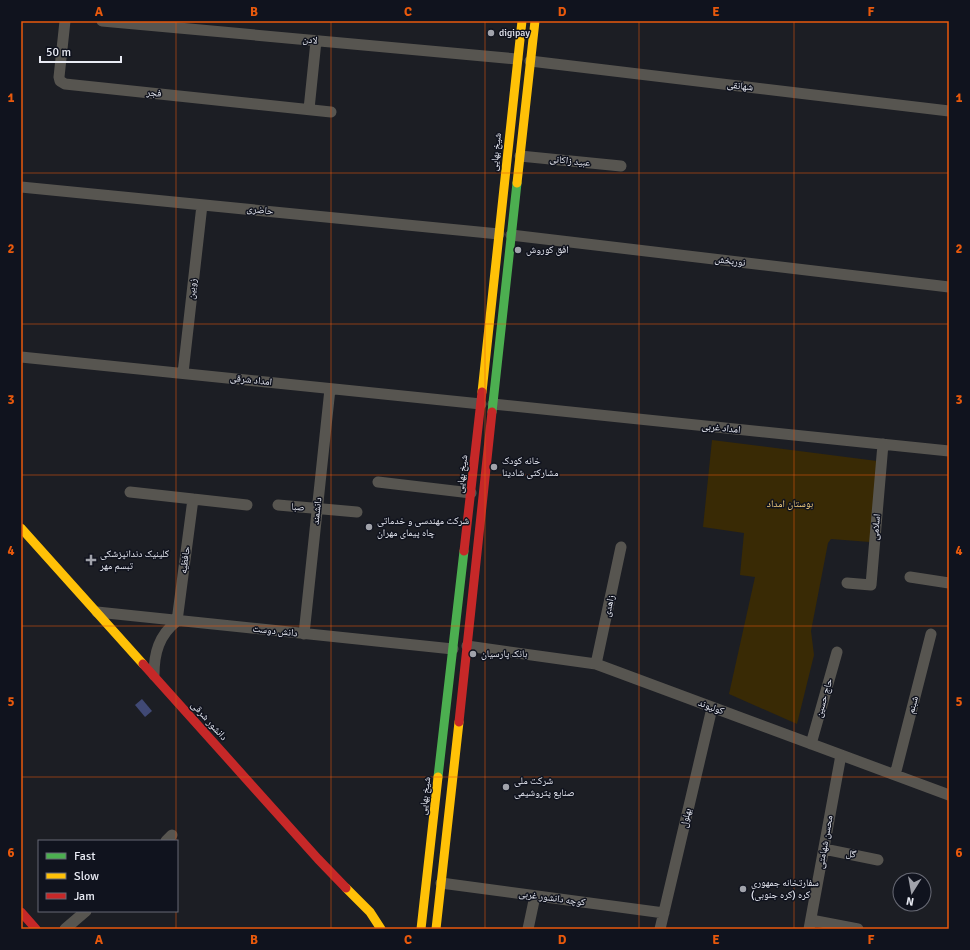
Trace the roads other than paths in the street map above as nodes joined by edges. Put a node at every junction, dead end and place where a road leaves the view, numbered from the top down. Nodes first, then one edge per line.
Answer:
1 (65, 21) edge
2 (102, 21) edge
3 (522, 21) edge
4 (535, 21) edge
5 (316, 41) junction
6 (517, 59) junction
7 (530, 61) junction
8 (309, 109) junction
9 (949, 111) edge
10 (331, 112) dead end
11 (520, 156) junction
12 (621, 166) dead end
13 (21, 187) edge
14 (202, 205) junction
15 (499, 234) junction
16 (511, 235) junction
17 (949, 287) edge
18 (21, 357) edge
19 (183, 373) junction
20 (330, 388) junction
21 (481, 404) junction
22 (493, 404) junction
23 (883, 444) junction
24 (949, 451) edge
25 (378, 482) dead end
26 (130, 492) dead end
27 (471, 493) junction
28 (193, 499) junction
29 (247, 505) dead end
30 (278, 505) dead end
31 (317, 509) junction
32 (358, 512) dead end
33 (21, 528) edge
34 (621, 547) dead end
35 (462, 573) junction
36 (474, 574) junction
37 (910, 577) dead end
38 (949, 583) edge
39 (847, 584) dead end
40 (97, 612) junction
41 (177, 621) junction
42 (304, 634) junction
43 (932, 634) dead end
44 (467, 646) junction
45 (453, 649) junction
46 (837, 652) dead end
47 (596, 664) junction
48 (154, 675) junction
49 (712, 708) junction
50 (811, 744) junction
51 (841, 755) junction
52 (895, 775) junction
53 (949, 795) edge
54 (824, 849) junction
55 (318, 859) junction
56 (878, 860) dead end
57 (441, 883) junction
58 (534, 896) junction
59 (21, 912) edge
60 (85, 912) edge
61 (664, 913) junction
62 (810, 925) edge
63 (36, 929) edge
64 (65, 929) edge
65 (372, 929) edge
66 (381, 929) edge
67 (421, 929) edge
68 (436, 929) edge
69 (528, 929) edge
70 (660, 929) edge
71 (858, 929) edge

1 - 8 street, فجر
2 - 5 street, لادن
3 - 6 main road, شیخ بهایی
4 - 7 main road
5 - 6 street, لادن
5 - 8 street
6 - 15 main road, شیخ بهایی
7 - 9 street, شهانقی
7 - 11 main road
8 - 10 street, فجر
11 - 12 street, عبید زاکانی
11 - 16 main road
13 - 14 street, حاضری
14 - 15 street, حاضری
14 - 19 street, زوبین
15 - 21 main road, شیخ بهایی
16 - 17 street, نوربخش
16 - 22 main road
18 - 19 street, امداد شرقی
19 - 20 street, امداد شرقی
20 - 21 street, امداد شرقی
20 - 31 street, دانشمند
21 - 27 main road, شیخ بهایی
22 - 23 street, امداد غربی
22 - 36 main road
23 - 24 street, امداد غربی
23 - 39 street, اسلامی
25 - 27 street
26 - 28 street
27 - 35 main road, شیخ بهایی
28 - 29 street
28 - 41 street, حافظیه
30 - 31 street, صبا
31 - 32 street, صبا
31 - 42 street, دانشمند
33 - 40 main road, دانشور شرقی
34 - 47 street, زاهدی
35 - 36 main road
35 - 45 main road, شیخ بهایی
36 - 44 main road
37 - 38 street
40 - 41 street, دانش دوست
40 - 48 main road, دانشور شرقی
41 - 42 street, دانش دوست
41 - 48 street
42 - 45 street, دانش دوست
43 - 52 street, شبنم
44 - 47 street, کولیوند
44 - 57 main road
45 - 67 main road, شیخ بهایی
46 - 50 street, حاج حسین
47 - 49 street, کولیوند
48 - 55 main road, دانشور شرقی
49 - 50 street, کولیوند
49 - 61 street, بهلول
50 - 51 street, کولیوند
51 - 52 street, کولیوند
51 - 54 street, محسن شهامتی
52 - 53 street, کولیوند
54 - 56 street, گل
54 - 62 street, محسن شهامتی
55 - 65 main road
55 - 66 main road, دانشور شرقی
57 - 58 street, کوچه دانشور غربی
57 - 68 main road
58 - 61 street, کوچه دانشور غربی
58 - 69 street
59 - 63 main road
60 - 64 street
61 - 70 street, بهلول
62 - 71 street

